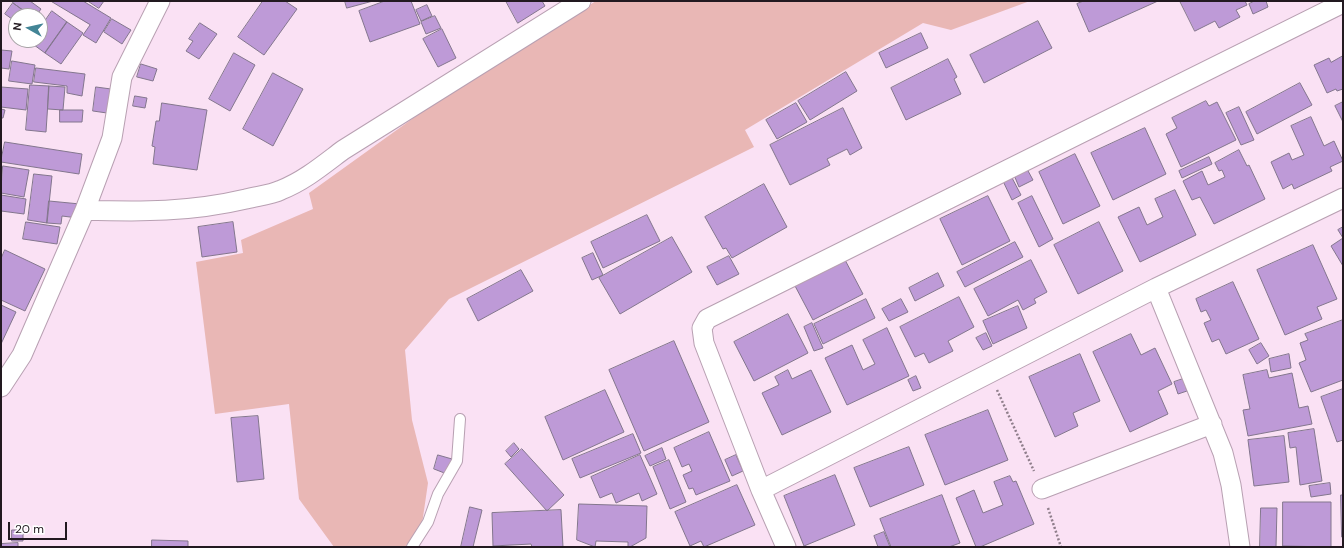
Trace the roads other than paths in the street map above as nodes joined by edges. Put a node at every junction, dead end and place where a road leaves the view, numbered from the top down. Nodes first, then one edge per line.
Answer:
1 (160, 1) edge
2 (581, 1) edge
3 (1343, 3) edge
4 (1343, 198) edge
5 (85, 210) junction
6 (1156, 288) junction
7 (1, 387) edge
8 (460, 419) dead end
9 (1212, 424) junction
10 (1042, 489) road end
11 (761, 490) junction
12 (412, 547) edge
13 (786, 547) edge
14 (1240, 547) edge

1 - 5 street
2 - 5 street
3 - 11 street
4 - 6 street
5 - 7 street
6 - 9 street
6 - 11 street
8 - 12 lane
9 - 10 street
9 - 14 street
11 - 13 street

